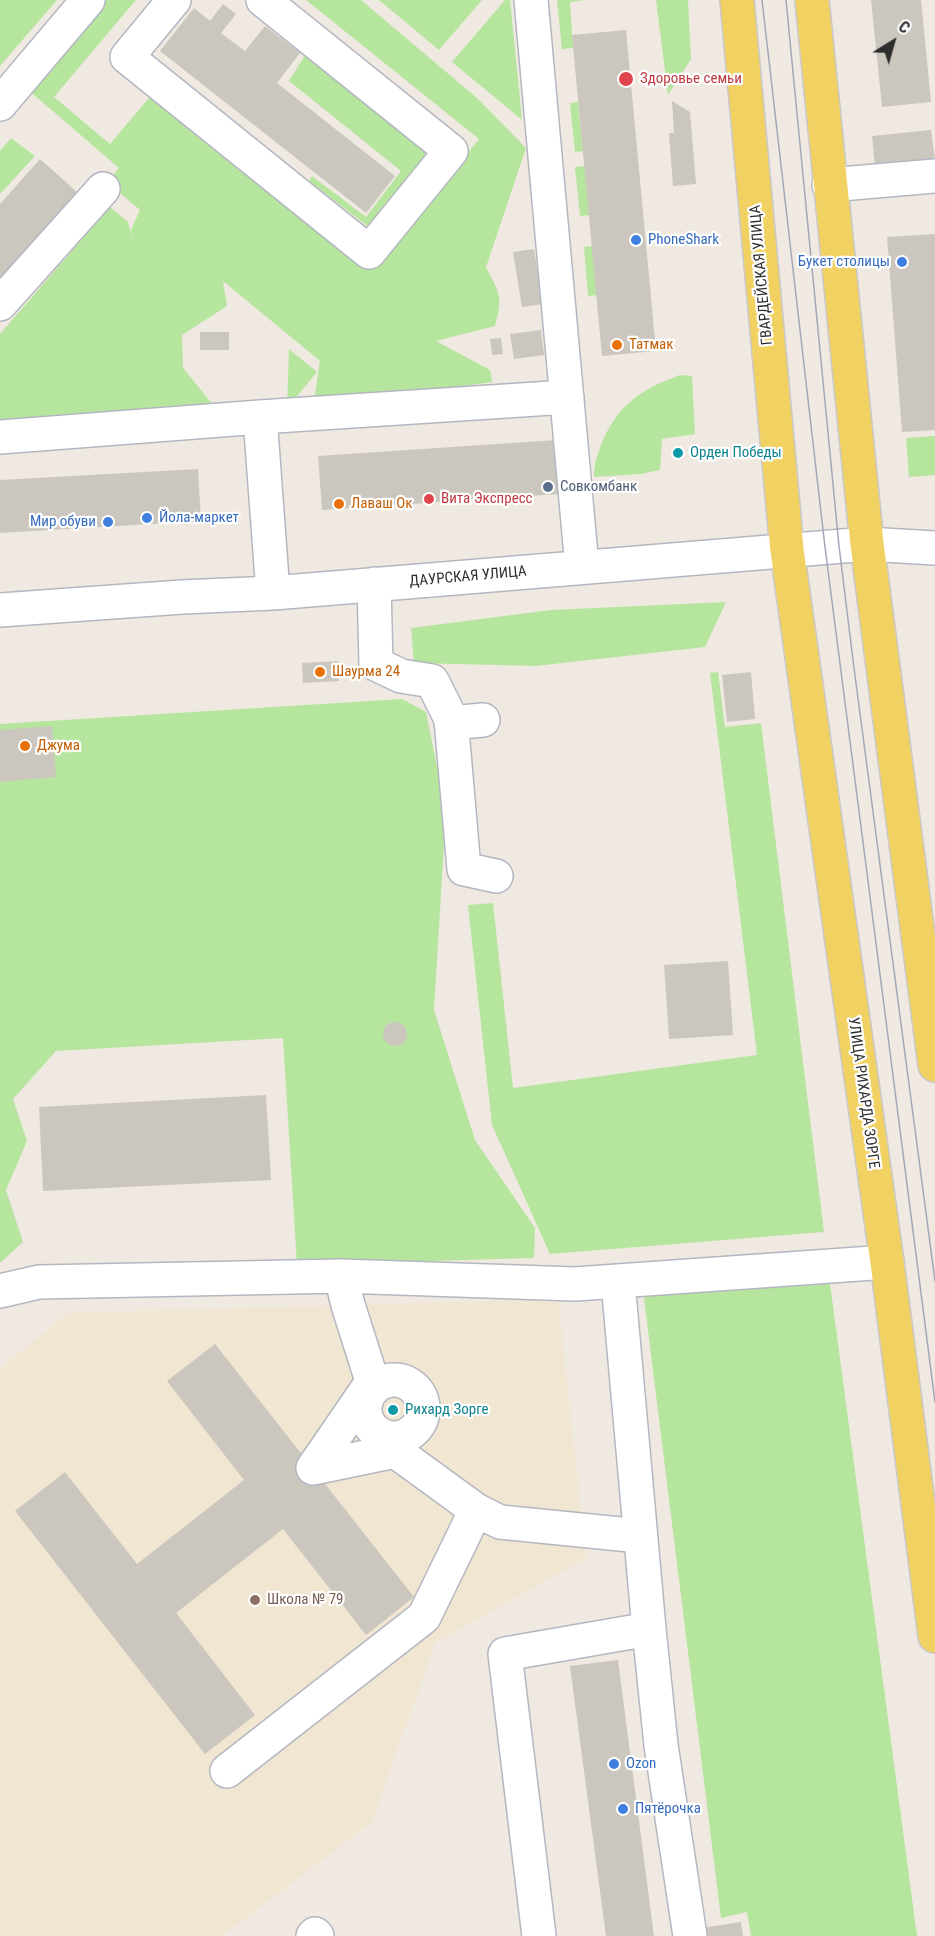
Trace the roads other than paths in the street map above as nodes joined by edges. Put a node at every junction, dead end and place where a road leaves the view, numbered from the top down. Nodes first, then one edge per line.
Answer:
1 (88, 0) edge
2 (174, 0) edge
3 (263, 0) edge
4 (531, 0) edge
5 (737, 0) edge
6 (812, 0) edge
7 (0, 104) edge
8 (935, 176) edge
9 (830, 185) junction
10 (103, 189) dead end
11 (0, 304) edge
12 (567, 397) junction
13 (260, 417) junction
14 (0, 437) edge
15 (867, 544) junction
16 (935, 548) edge
17 (787, 550) junction
18 (582, 567) junction
19 (374, 584) junction
20 (273, 593) junction
21 (0, 610) edge
22 (496, 876) dead end
23 (935, 1065) edge
24 (887, 1262) junction
25 (341, 1276) junction
26 (618, 1282) junction
27 (0, 1291) edge
28 (373, 1384) junction
29 (394, 1444) junction
30 (476, 1510) junction
31 (640, 1536) junction
32 (649, 1629) junction
33 (935, 1636) edge
34 (227, 1771) dead end
35 (539, 1936) edge
36 (690, 1936) edge

1 - 7 street
2 - 3 street
4 - 12 street
5 - 17 main road, ГВАРДЕЙСКАЯ УЛИЦА
6 - 9 main road
8 - 9 street
9 - 15 main road
10 - 11 street
12 - 13 street
12 - 18 street
13 - 14 street
13 - 20 street
15 - 16 street, ДАУРСКАЯ УЛИЦА
15 - 17 street, ДАУРСКАЯ УЛИЦА
15 - 23 main road
17 - 18 street, ДАУРСКАЯ УЛИЦА
17 - 24 main road, УЛИЦА РИХАРДА ЗОРГЕ
18 - 19 street, ДАУРСКАЯ УЛИЦА
19 - 20 street, ДАУРСКАЯ УЛИЦА
19 - 22 street
20 - 21 street, ДАУРСКАЯ УЛИЦА
24 - 26 street
24 - 33 main road, УЛИЦА РИХАРДА ЗОРГЕ
25 - 26 street
25 - 27 street
25 - 28 street
26 - 31 street
28 - 29 street
28 - 29 street
28 - 29 street
29 - 30 street
30 - 31 street
30 - 34 street
31 - 32 street
32 - 35 street
32 - 36 street

